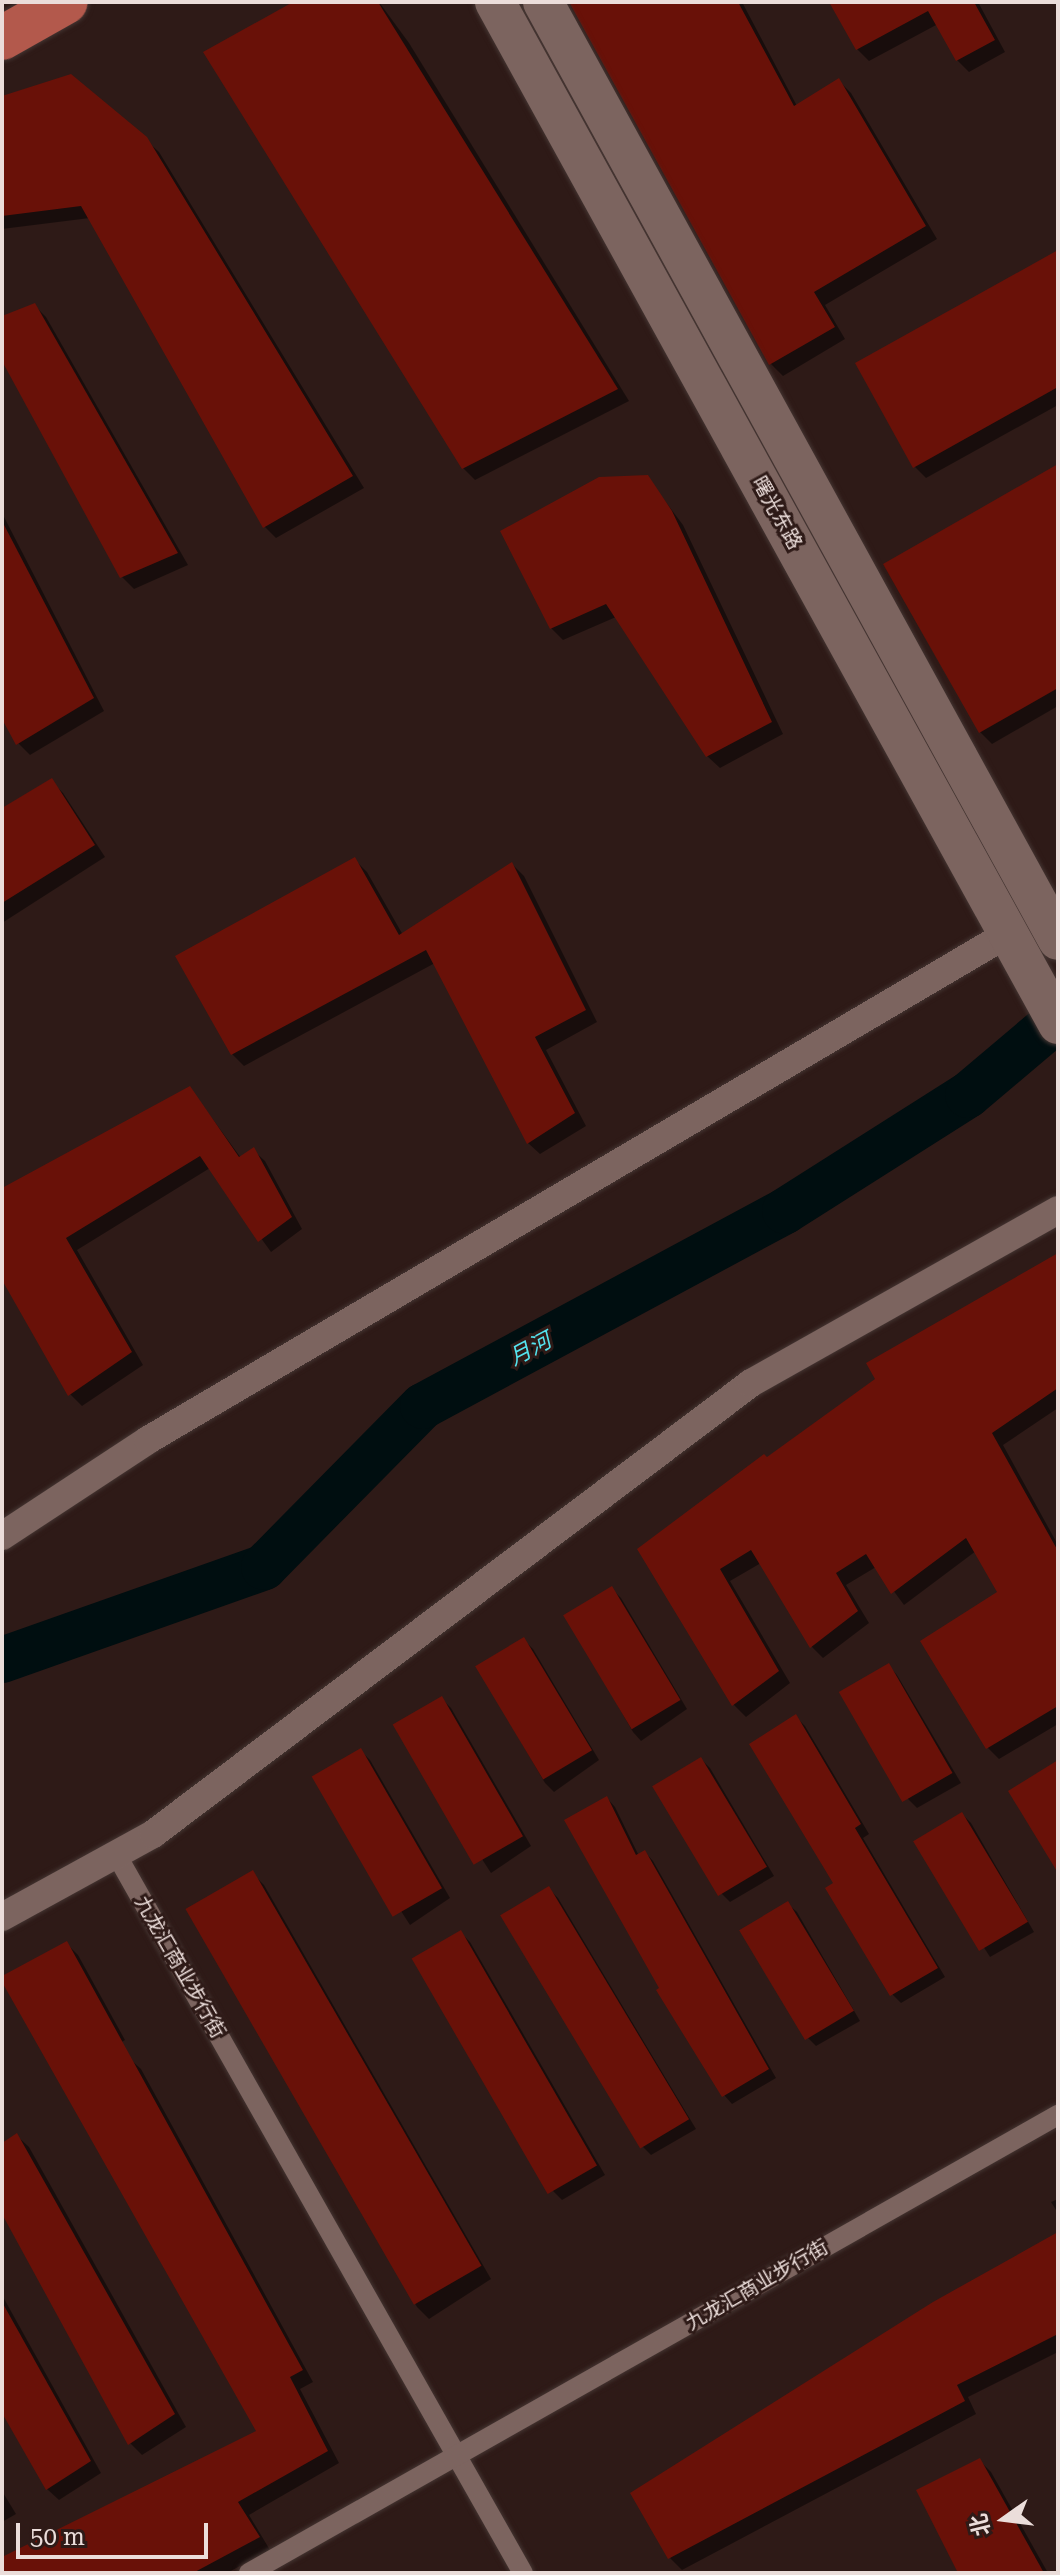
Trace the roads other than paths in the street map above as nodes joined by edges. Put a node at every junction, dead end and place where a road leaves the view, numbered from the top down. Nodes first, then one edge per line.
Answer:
1 (66, 2) edge
2 (495, 2) edge
3 (543, 2) edge
4 (2, 38) edge
5 (1009, 933) junction
6 (1058, 940) edge
7 (1058, 1024) edge
8 (1058, 1210) edge
9 (2, 1536) edge
10 (116, 1854) junction
11 (2, 1917) edge
12 (1058, 2115) edge
13 (457, 2455) junction
14 (249, 2573) edge
15 (523, 2573) edge

1 - 4 main road
2 - 5 main road, 曙光东路
3 - 6 main road, 曙光东路
5 - 7 main road, 曙光东路
5 - 9 street
8 - 10 street
10 - 11 street
10 - 13 street, 九龙汇商业步行街
12 - 13 street, 九龙汇商业步行街
13 - 14 street, 九龙汇商业步行街
13 - 15 street, 九龙汇商业步行街

